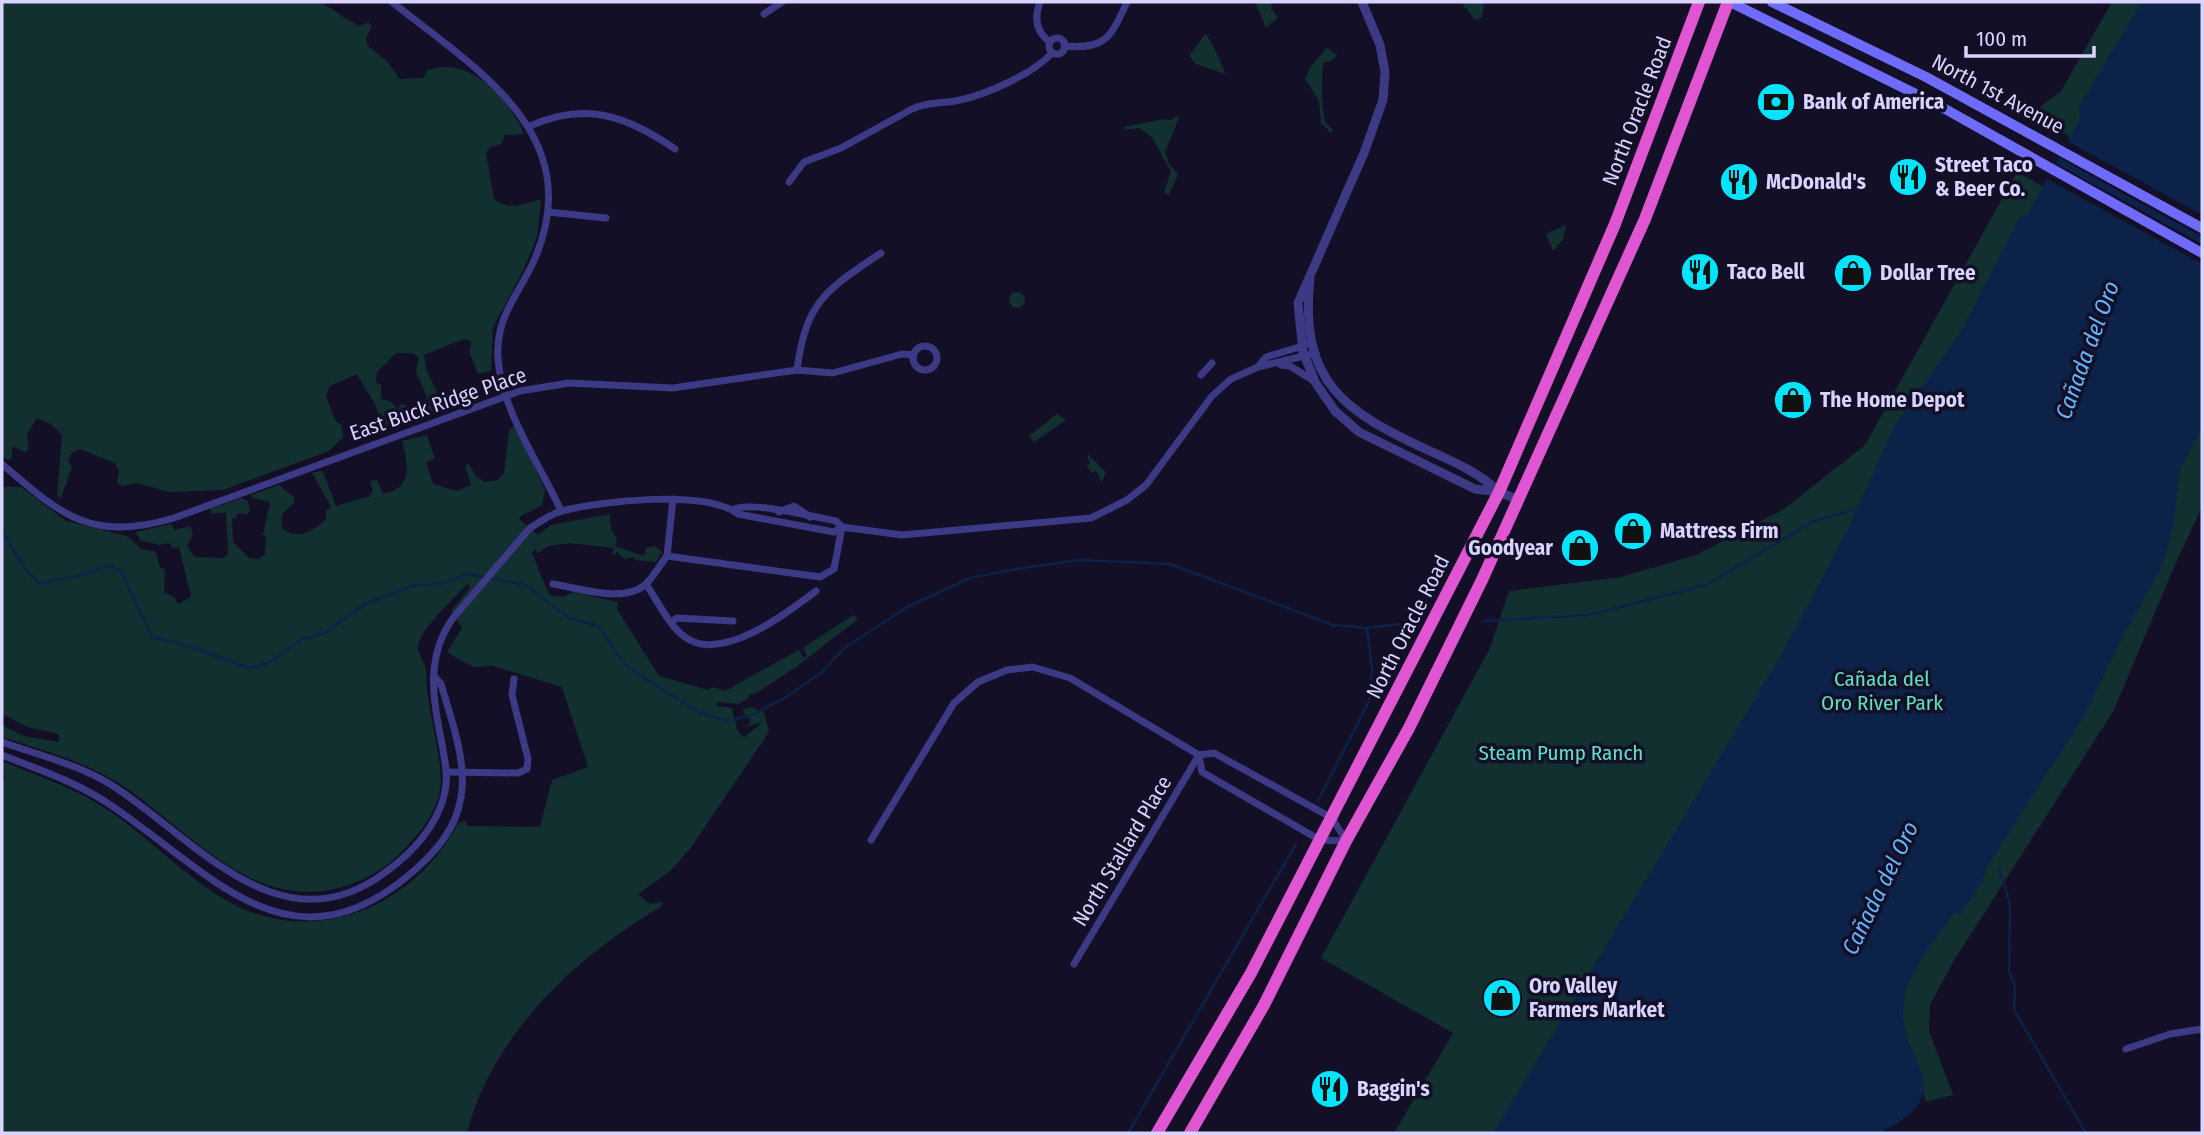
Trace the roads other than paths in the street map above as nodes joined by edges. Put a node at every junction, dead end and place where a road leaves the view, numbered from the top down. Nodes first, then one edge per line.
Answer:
1 (392, 2) edge
2 (782, 2) edge
3 (1040, 2) edge
4 (1127, 2) edge
5 (1362, 2) edge
6 (1699, 2) edge
7 (1729, 2) edge
8 (1772, 2) edge
9 (764, 14) dead end
10 (1050, 42) junction
11 (1064, 46) junction
12 (1052, 53) junction
13 (530, 126) junction
14 (675, 149) dead end
15 (789, 182) dead end
16 (548, 212) junction
17 (606, 218) dead end
18 (2202, 228) edge
19 (881, 253) dead end
20 (2202, 253) edge
21 (1312, 266) junction
22 (1313, 342) junction
23 (1302, 346) junction
24 (1316, 353) junction
25 (913, 355) dead end
26 (1305, 356) junction
27 (1213, 363) dead end
28 (1277, 364) junction
29 (1258, 367) junction
30 (797, 370) junction
31 (1201, 375) dead end
32 (1315, 382) junction
33 (506, 395) junction
34 (2, 464) edge
35 (1499, 492) junction
36 (673, 499) junction
37 (1519, 500) junction
38 (732, 510) junction
39 (561, 511) junction
40 (842, 527) junction
41 (667, 556) junction
42 (553, 584) dead end
43 (646, 584) junction
44 (816, 591) dead end
45 (672, 621) junction
46 (733, 621) dead end
47 (434, 676) junction
48 (514, 679) dead end
49 (2, 742) edge
50 (2, 755) edge
51 (1199, 755) junction
52 (447, 772) junction
53 (463, 773) junction
54 (1332, 818) junction
55 (871, 840) dead end
56 (1320, 841) junction
57 (1346, 841) junction
58 (1074, 964) dead end
59 (2202, 1029) edge
60 (2126, 1049) dead end
61 (1157, 1133) edge
62 (1189, 1133) edge

1 - 13 street
2 - 9 street
3 - 10 street
4 - 11 street
5 - 21 street
6 - 35 highway, North Oracle Road
7 - 20 main road, North 1st Avenue
7 - 37 highway
8 - 18 main road, North 1st Avenue
10 - 11 street
10 - 12 street
11 - 12 street
12 - 15 street
13 - 14 street
13 - 16 street
16 - 17 street
16 - 33 street
19 - 30 street
21 - 22 street
21 - 23 street
22 - 23 street
22 - 24 street
23 - 26 street
23 - 29 street
24 - 26 street
24 - 35 street
25 - 30 street, East Buck Ridge Place
26 - 28 street
26 - 32 street
27 - 31 street
28 - 29 street
28 - 32 street
29 - 40 street
30 - 33 street, East Buck Ridge Place
32 - 35 street
33 - 34 street, East Buck Ridge Place
33 - 39 street
35 - 37 street
35 - 54 highway, North Oracle Road
36 - 38 street
36 - 39 street
36 - 41 street
37 - 57 highway
38 - 40 street
38 - 40 street
39 - 47 street
40 - 41 street
41 - 43 street
42 - 43 street
43 - 45 street
44 - 45 street
45 - 46 street
47 - 52 street
47 - 53 street
48 - 53 street
49 - 52 street
50 - 53 street
51 - 54 street
51 - 55 street
51 - 56 street
51 - 58 street, North Stallard Place
52 - 53 street
54 - 56 highway, North Oracle Road
54 - 57 street
56 - 57 street
56 - 61 highway, North Oracle Road
57 - 62 highway
59 - 60 street

